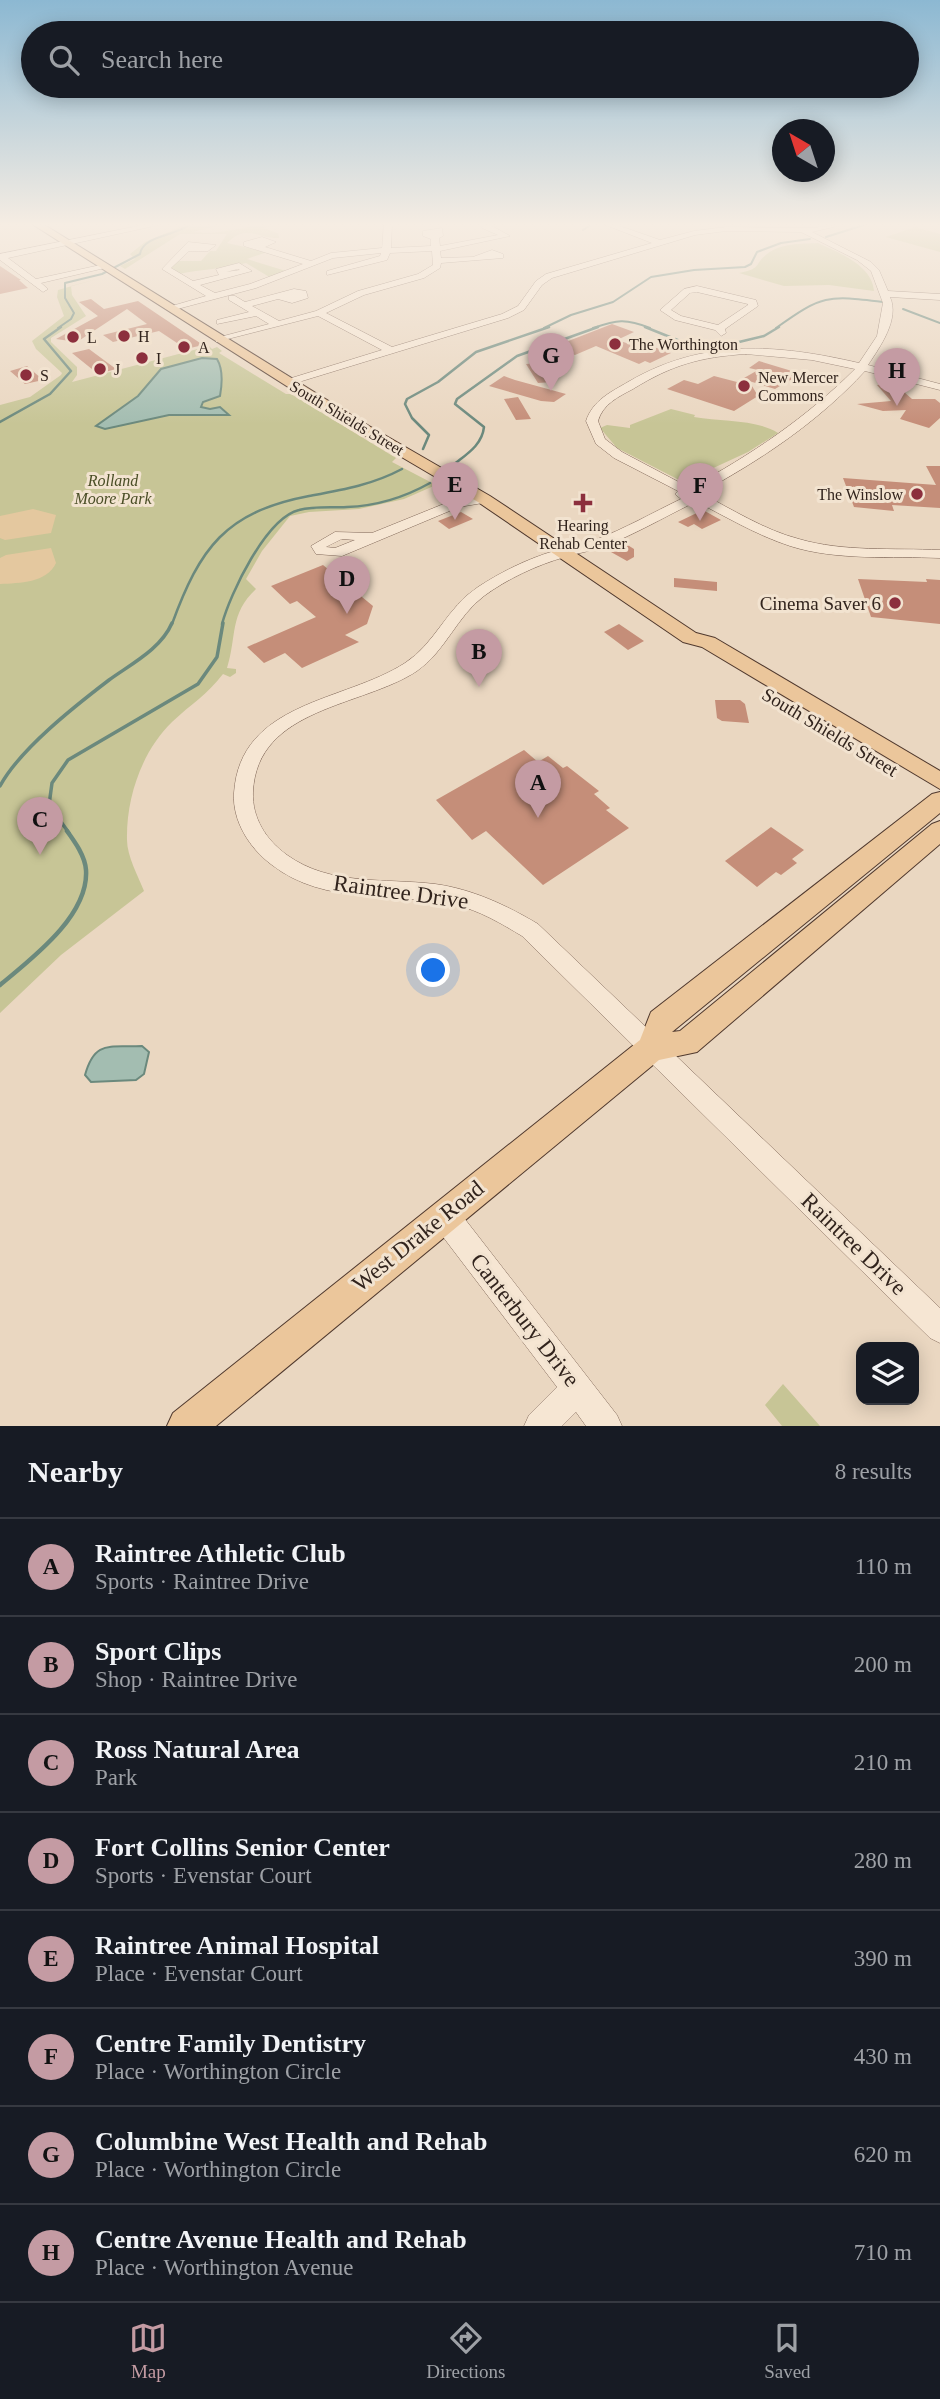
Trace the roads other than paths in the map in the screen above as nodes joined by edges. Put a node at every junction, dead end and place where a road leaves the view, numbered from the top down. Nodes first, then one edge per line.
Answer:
1 (142, 291) edge
2 (200, 291) edge
3 (232, 291) edge
4 (370, 291) edge
5 (534, 291) edge
6 (689, 291) edge
7 (704, 291) edge
8 (887, 291) edge
9 (285, 294) dead end
10 (889, 294) junction
11 (208, 297) junction
12 (940, 297) edge
13 (232, 298) dead end
14 (243, 305) junction
15 (168, 307) junction
16 (257, 313) junction
17 (318, 313) junction
18 (220, 322) dead end
19 (277, 324) junction
20 (720, 330) junction
21 (219, 340) junction
22 (391, 351) junction
23 (734, 352) junction
24 (865, 369) junction
25 (289, 382) junction
26 (940, 387) edge
27 (690, 493) junction
28 (478, 496) junction
29 (374, 537) dead end
30 (563, 552) junction
31 (940, 554) edge
32 (690, 638) junction
33 (708, 656) junction
34 (817, 709) junction
35 (940, 781) edge
36 (940, 799) edge
37 (940, 830) edge
38 (849, 873) junction
39 (842, 912) junction
40 (783, 926) junction
41 (736, 1002) junction
42 (652, 1048) junction
43 (444, 1215) junction
44 (940, 1328) edge
45 (577, 1388) junction
46 (186, 1426) edge
47 (540, 1426) edge
48 (606, 1426) edge

1 - 15 main road, South Shields Street
2 - 11 street
3 - 11 street
4 - 17 street
5 - 22 street
6 - 20 street
7 - 20 street
8 - 10 street
9 - 14 street
10 - 12 street
10 - 24 street, Raintree Drive
11 - 15 street
13 - 14 street
14 - 16 street
15 - 21 main road, South Shields Street
16 - 18 street
16 - 19 street
17 - 19 street
17 - 22 street
19 - 21 street
20 - 23 street
21 - 25 main road, South Shields Street
22 - 25 street
23 - 24 street
23 - 27 street
24 - 26 street
24 - 27 street, Raintree Drive
25 - 28 main road, South Shields Street
27 - 30 street, Raintree Drive
27 - 31 street
28 - 29 street
28 - 30 main road, South Shields Street
30 - 32 main road, South Shields Street
30 - 42 street, Raintree Drive
32 - 33 main road, South Shields Street
32 - 34 main road, South Shields Street
33 - 34 main road
33 - 36 main road, South Shields Street
34 - 35 main road, South Shields Street
36 - 38 main road, West Drake Road
37 - 39 main road
38 - 39 main road
38 - 40 main road, West Drake Road
39 - 41 main road
40 - 41 main road
40 - 42 main road, West Drake Road
41 - 42 main road
42 - 43 main road, West Drake Road
42 - 44 street, Raintree Drive
43 - 45 street, Canterbury Drive
43 - 46 main road, West Drake Road
45 - 47 street
45 - 48 street, Canterbury Drive

